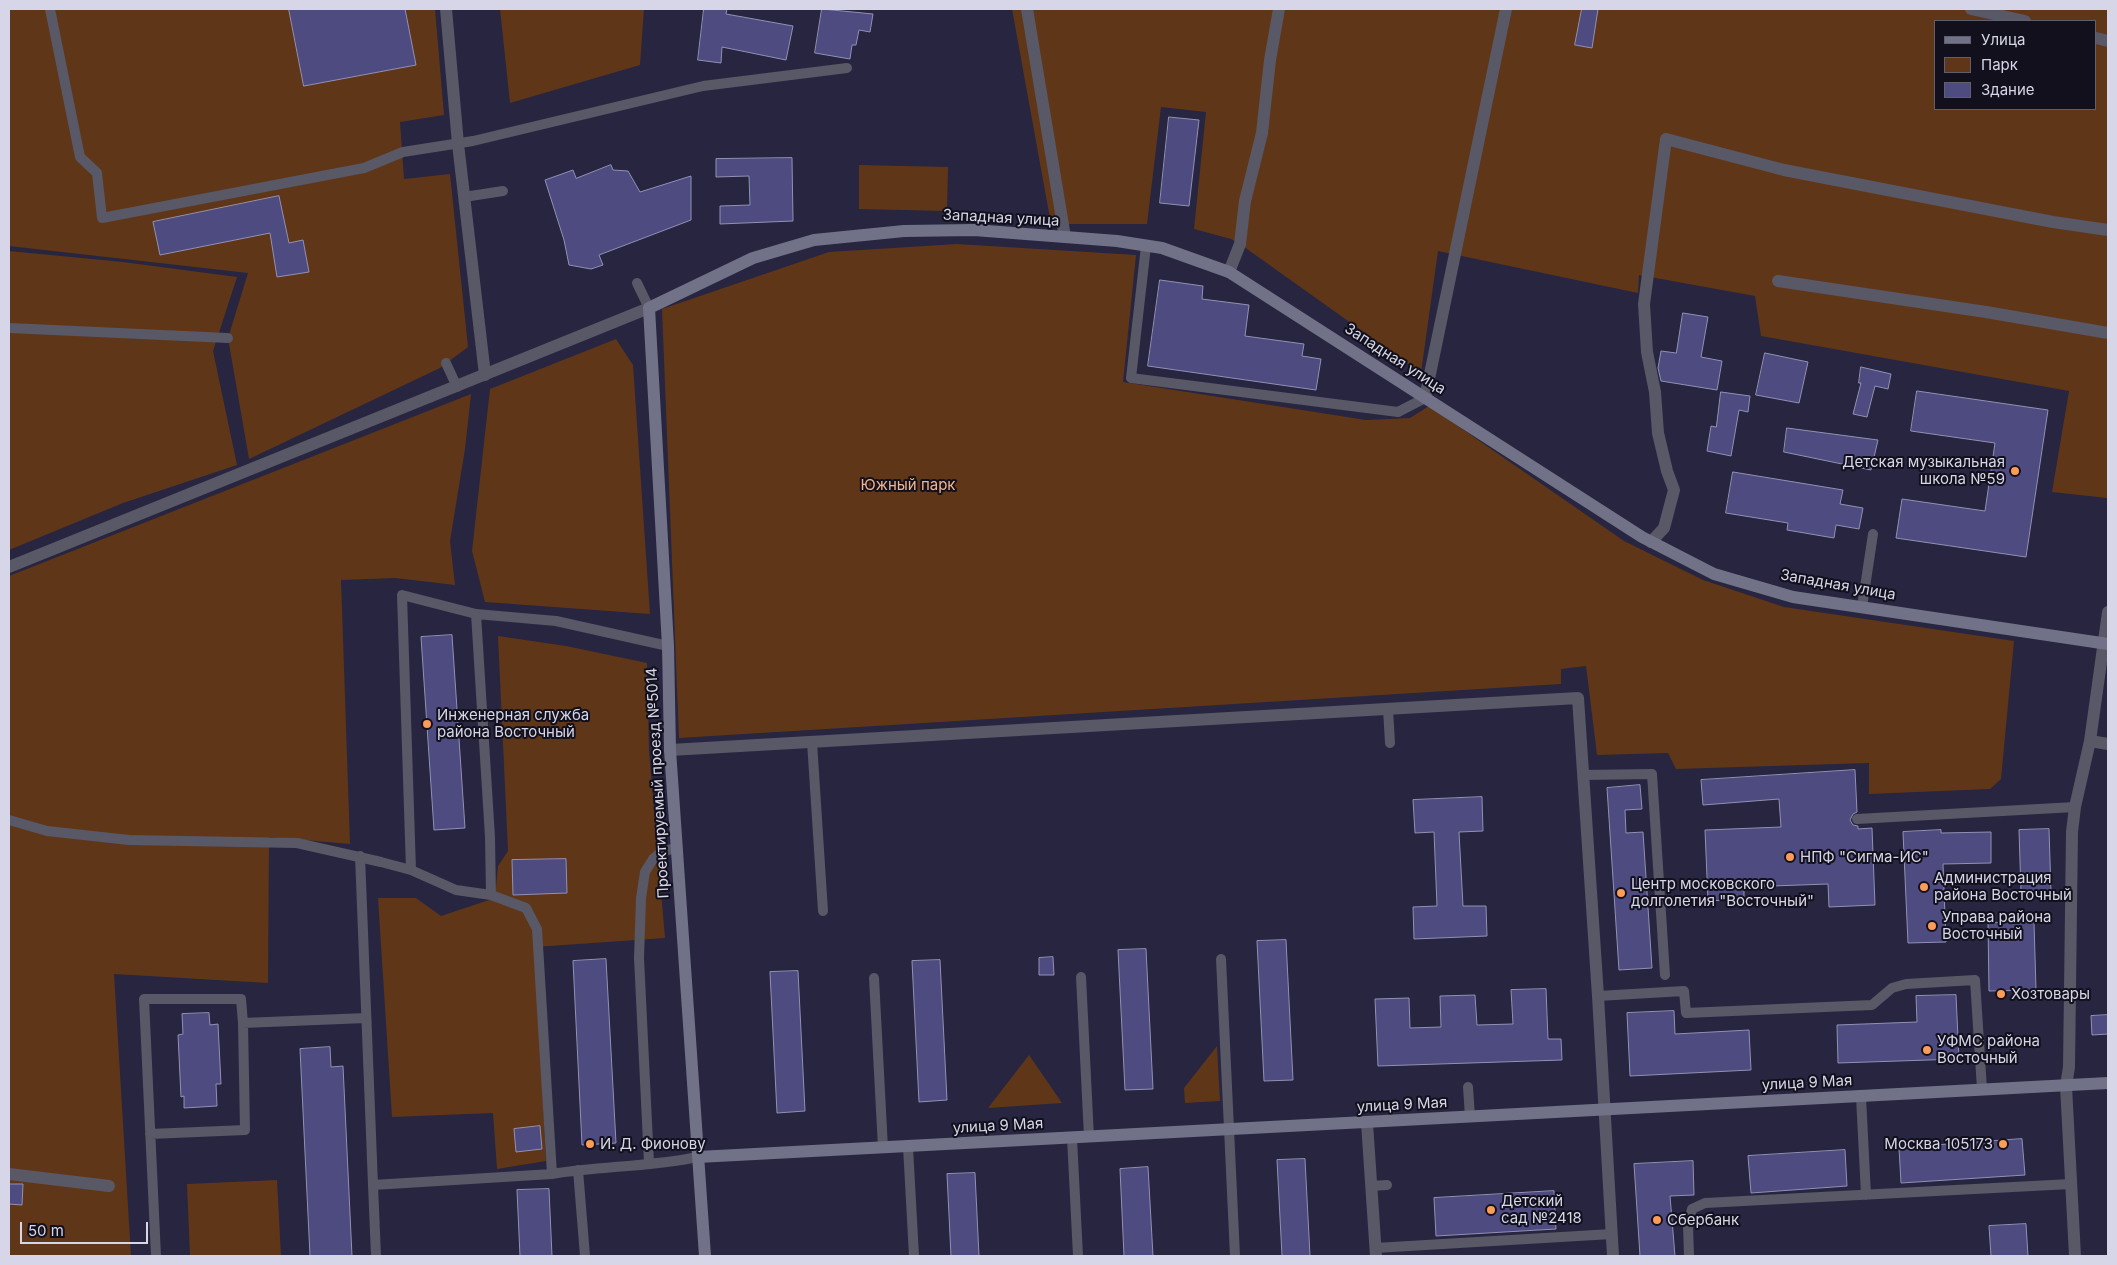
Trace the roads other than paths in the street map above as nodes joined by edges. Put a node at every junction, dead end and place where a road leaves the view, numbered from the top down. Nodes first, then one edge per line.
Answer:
1 (50, 9) edge
2 (446, 9) edge
3 (1027, 9) edge
4 (1279, 9) edge
5 (1506, 9) edge
6 (1971, 9) edge
7 (2020, 20) edge
8 (847, 68) dead end
9 (458, 144) junction
10 (503, 191) dead end
11 (464, 197) junction
12 (2108, 230) edge
13 (1065, 237) junction
14 (1146, 246) junction
15 (1230, 272) junction
16 (1778, 281) dead end
17 (637, 283) dead end
18 (649, 308) junction
19 (9, 328) edge
20 (2108, 333) edge
21 (228, 338) dead end
22 (446, 363) dead end
23 (485, 376) junction
24 (457, 387) junction
25 (1425, 398) junction
26 (1872, 534) dead end
27 (1651, 542) junction
28 (9, 567) edge
29 (1862, 607) junction
30 (2108, 612) edge
31 (476, 614) junction
32 (2106, 643) edge
33 (668, 646) junction
34 (1388, 709) junction
35 (2090, 740) junction
36 (812, 742) junction
37 (1390, 743) dead end
38 (2108, 744) edge
39 (670, 750) junction
40 (1583, 775) junction
41 (2075, 807) junction
42 (1857, 819) dead end
43 (9, 820) edge
44 (677, 848) junction
45 (360, 856) junction
46 (412, 870) junction
47 (491, 895) junction
48 (823, 911) dead end
49 (1220, 958) dead end
50 (1665, 975) dead end
51 (1081, 977) dead end
52 (874, 978) dead end
53 (1598, 996) junction
54 (366, 1018) junction
55 (243, 1023) junction
56 (2108, 1083) edge
57 (1468, 1086) dead end
58 (2066, 1086) junction
59 (1982, 1090) junction
60 (1861, 1097) junction
61 (1605, 1109) junction
62 (1470, 1117) junction
63 (1367, 1123) junction
64 (1229, 1130) junction
65 (150, 1134) junction
66 (1089, 1137) junction
67 (1072, 1138) junction
68 (908, 1147) junction
69 (883, 1148) junction
70 (698, 1157) junction
71 (649, 1163) junction
72 (578, 1170) junction
73 (9, 1174) edge
74 (552, 1174) junction
75 (2071, 1184) junction
76 (373, 1185) junction
77 (1387, 1185) dead end
78 (109, 1186) dead end
79 (1371, 1186) junction
80 (1866, 1195) junction
81 (1612, 1234) junction
82 (1376, 1252) edge
83 (156, 1256) edge
84 (376, 1256) edge
85 (585, 1256) edge
86 (705, 1256) edge
87 (914, 1256) edge
88 (1078, 1256) edge
89 (1235, 1256) edge
90 (1613, 1256) edge
91 (1689, 1256) edge
92 (2075, 1256) edge

1 - 9 lane
2 - 9 street
3 - 13 street
4 - 15 street
5 - 25 street
6 - 7 street
8 - 9 lane
9 - 11 street
10 - 11 lane
11 - 23 street
12 - 27 street
13 - 14 street, Западная улица
13 - 18 street, Западная улица
14 - 15 street, Западная улица
14 - 25 lane
15 - 25 street, Западная улица
16 - 20 street
17 - 18 lane
18 - 23 street
18 - 33 street, Проектируемый проезд №5014
19 - 21 lane
22 - 24 lane
23 - 24 street
24 - 28 street
25 - 27 street, Западная улица
26 - 29 lane
27 - 29 street, Западная улица
29 - 32 street, Западная улица
30 - 32 street
31 - 33 lane
31 - 46 lane
31 - 47 lane
32 - 35 street
33 - 39 street, Проектируемый проезд №5014
34 - 36 street
34 - 37 lane
34 - 40 street
35 - 38 street
35 - 41 street
36 - 39 street
36 - 48 lane
39 - 44 street, Проектируемый проезд №5014
40 - 50 lane
40 - 53 street
41 - 42 lane
41 - 58 street
43 - 45 lane
44 - 70 street, Проектируемый проезд №5014
44 - 71 lane
45 - 46 lane
45 - 54 lane
46 - 47 lane
47 - 74 lane
49 - 64 lane
51 - 66 lane
52 - 69 lane
53 - 59 lane
53 - 61 street
54 - 55 lane
54 - 76 lane
55 - 65 lane
55 - 65 lane
56 - 58 street, улица 9 Мая
57 - 62 lane
58 - 59 street, улица 9 Мая
58 - 75 street
59 - 60 street, улица 9 Мая
60 - 61 street, улица 9 Мая
60 - 80 lane
61 - 62 street, улица 9 Мая
61 - 81 street
62 - 63 street, улица 9 Мая
63 - 64 street, улица 9 Мая
63 - 79 street
64 - 66 street, улица 9 Мая
64 - 89 lane
65 - 83 lane
66 - 67 street, улица 9 Мая
67 - 68 street, улица 9 Мая
67 - 88 lane
68 - 69 street, улица 9 Мая
68 - 87 lane
69 - 70 street, улица 9 Мая
70 - 71 lane
70 - 86 street, Проектируемый проезд №5014
71 - 72 lane
72 - 74 lane
72 - 85 lane
73 - 78 street
74 - 76 lane
75 - 80 lane
75 - 92 street
76 - 84 lane
77 - 79 lane
79 - 82 street
80 - 91 lane
81 - 82 lane
81 - 90 street

